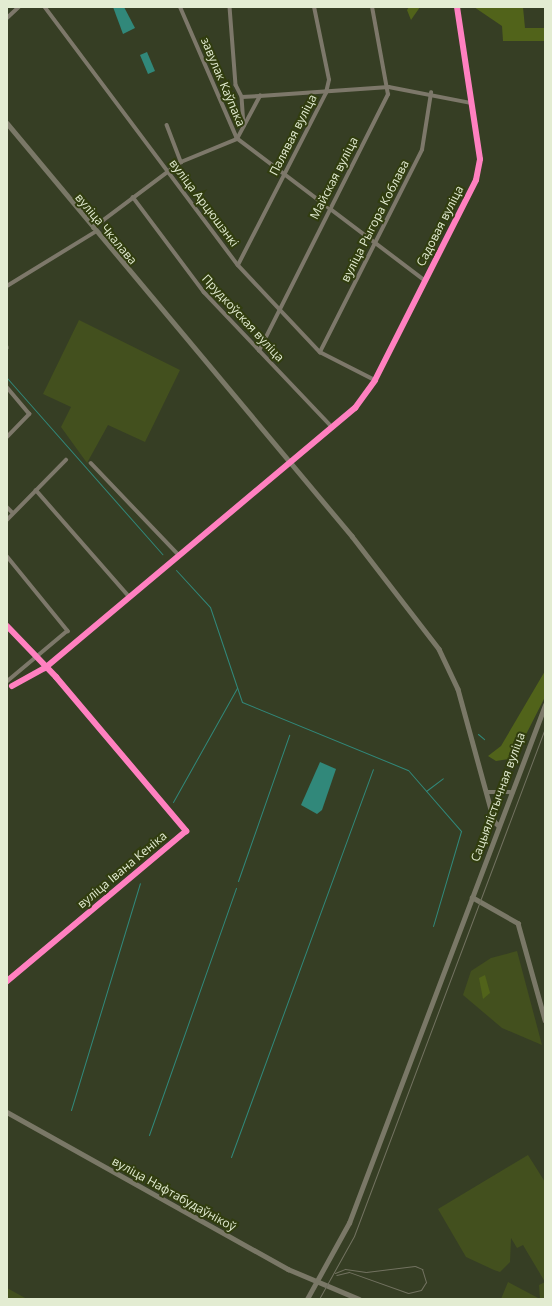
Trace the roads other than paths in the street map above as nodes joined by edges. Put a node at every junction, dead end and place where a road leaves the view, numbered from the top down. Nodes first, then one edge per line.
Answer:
1 (18, 7) edge
2 (45, 7) edge
3 (180, 7) edge
4 (230, 7) edge
5 (314, 7) edge
6 (372, 7) edge
7 (456, 7) edge
8 (7, 18) edge
9 (389, 87) junction
10 (326, 93) junction
11 (431, 93) junction
12 (260, 96) junction
13 (242, 97) junction
14 (471, 103) junction
15 (7, 123) edge
16 (167, 125) dead end
17 (244, 127) junction
18 (237, 139) junction
19 (181, 162) junction
20 (169, 173) junction
21 (284, 174) junction
22 (133, 197) junction
23 (330, 208) junction
24 (94, 230) junction
25 (375, 242) junction
26 (238, 265) junction
27 (425, 280) junction
28 (7, 286) edge
29 (279, 309) junction
30 (259, 351) junction
31 (320, 352) junction
32 (375, 380) junction
33 (7, 387) edge
34 (332, 427) junction
35 (7, 438) edge
36 (66, 460) dead end
37 (90, 463) dead end
38 (288, 463) junction
39 (36, 490) junction
40 (7, 507) edge
41 (13, 513) junction
42 (7, 520) edge
43 (178, 554) junction
44 (7, 556) edge
45 (128, 595) junction
46 (7, 626) edge
47 (36, 659) junction
48 (45, 668) junction
49 (7, 682) edge
50 (12, 686) dead end
51 (545, 705) edge
52 (486, 792) junction
53 (510, 792) junction
54 (498, 825) junction
55 (472, 897) junction
56 (7, 981) edge
57 (545, 1020) edge
58 (7, 1112) edge
59 (316, 1282) junction
60 (307, 1299) edge
61 (359, 1299) edge

1 - 8 street
2 - 20 street, вуліца Арцюшэнкі
3 - 18 street, завулак Каўпака
4 - 13 street
5 - 10 street, Палявая вуліца
6 - 9 street
7 - 14 street, Садовая вуліца
9 - 10 street
9 - 11 street
9 - 23 street, Майская вуліца
10 - 12 street
10 - 21 street, Палявая вуліца
11 - 14 street
11 - 25 street, вуліца Рыгора Коблава
12 - 13 street
12 - 17 street
13 - 17 street
14 - 27 street, Садовая вуліца
15 - 24 main road, вуліца Чкалава
16 - 19 street
17 - 18 street
18 - 19 street, завулак Каўпака
18 - 21 street
19 - 20 street
20 - 22 street
20 - 26 street, вуліца Арцюшэнкі
21 - 23 street
21 - 26 street, Палявая вуліца
22 - 24 street
22 - 30 street, Прудкоўская вуліца
23 - 25 street
23 - 29 street, Майская вуліца
24 - 28 street
24 - 38 main road, вуліца Чкалава
25 - 27 street
25 - 31 street, вуліца Рыгора Коблава
26 - 29 street, вуліца Арцюшэнкі
27 - 32 street, Садовая вуліца
29 - 30 street, Майская вуліца
29 - 31 street, вуліца Арцюшэнкі
30 - 34 street, Прудкоўская вуліца
31 - 32 street, вуліца Арцюшэнкі
32 - 34 street, Садовая вуліца
33 - 35 street
34 - 38 street, Садовая вуліца
36 - 39 street
37 - 43 street
38 - 43 street, Садовая вуліца
38 - 52 main road, вуліца Чкалава
39 - 41 street
39 - 45 street
40 - 41 street
41 - 42 street
43 - 45 street, Садовая вуліца
44 - 47 street
45 - 48 street, Садовая вуліца
46 - 47 street
47 - 48 street
47 - 49 street
48 - 50 street, Садовая вуліца
48 - 56 street, вуліца Івана Кеніка
51 - 53 main road, Сацыялістычная вуліца
52 - 53 main road
52 - 54 main road, вуліца Чкалава
53 - 54 main road, Сацыялістычная вуліца
54 - 55 main road, Сацыялістычная вуліца
55 - 57 main road
55 - 59 main road, Сацыялістычная вуліца
58 - 59 main road, вуліца Нафтабудаўнікоў
59 - 60 main road
59 - 61 main road, вуліца Нафтабудаўнікоў

